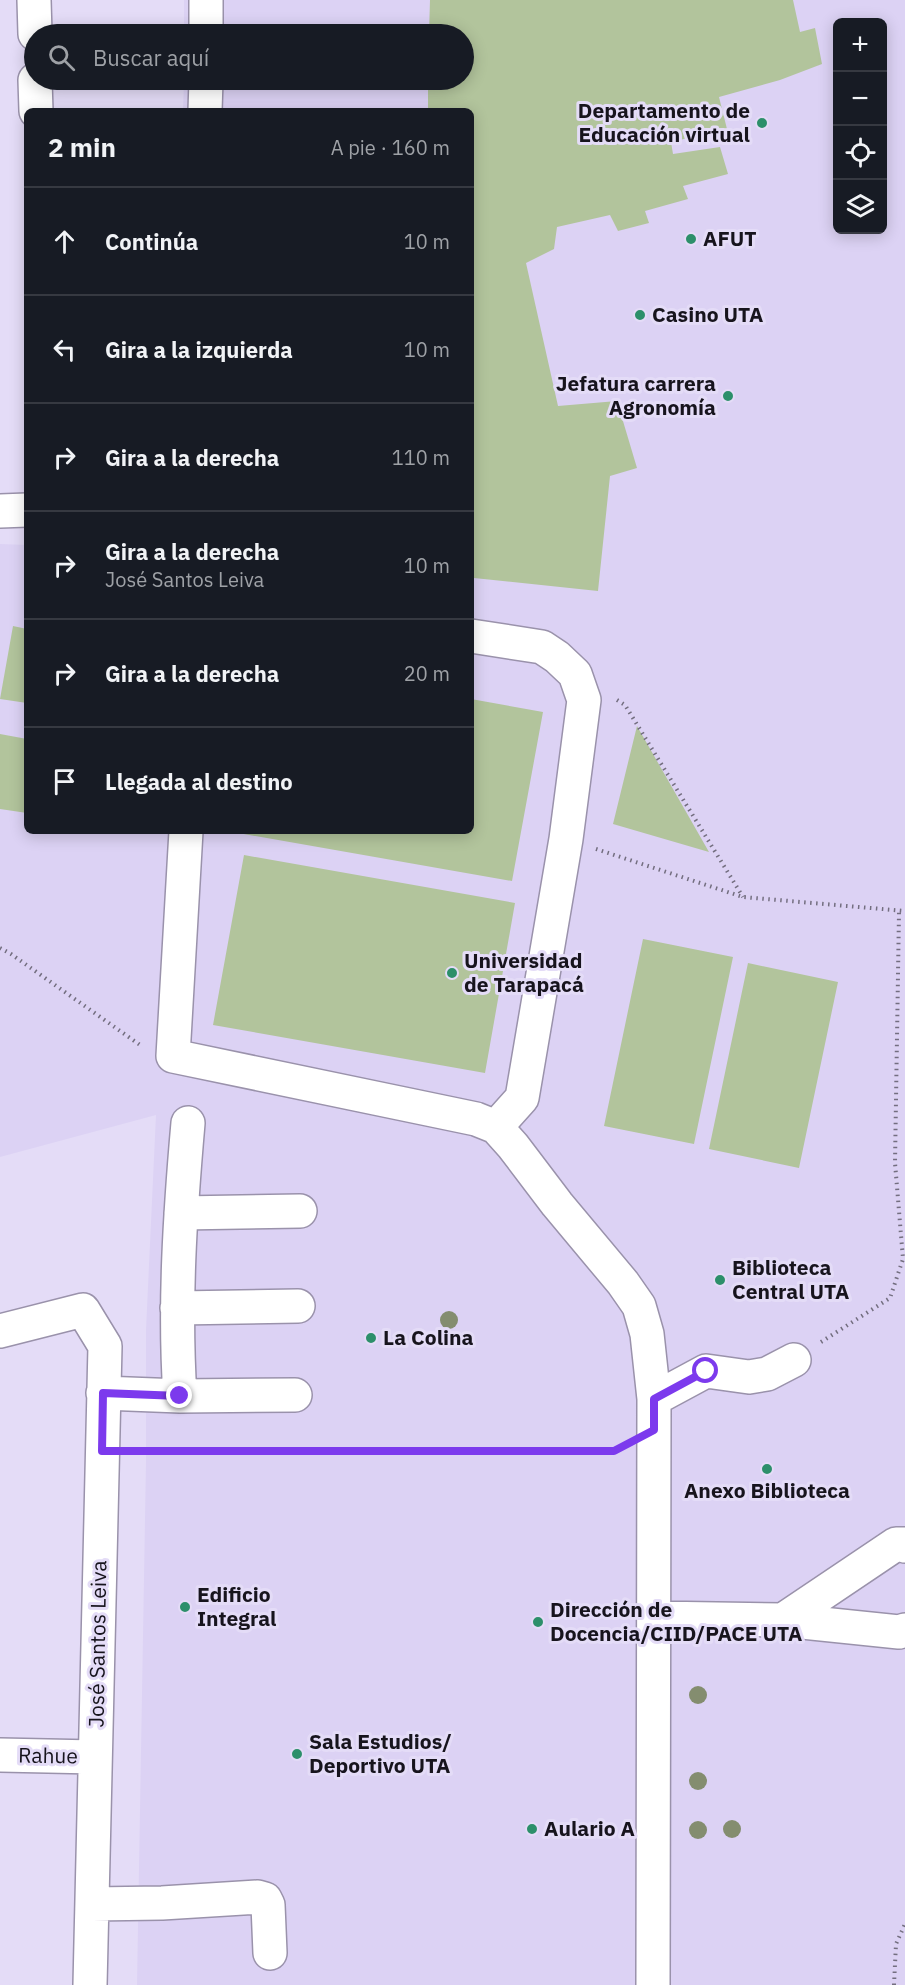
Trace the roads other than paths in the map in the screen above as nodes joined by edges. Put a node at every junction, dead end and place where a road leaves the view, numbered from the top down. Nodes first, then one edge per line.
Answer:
1 (34, 0) edge
2 (206, 0) edge
3 (35, 24) edge
4 (206, 24) edge
5 (35, 90) edge
6 (206, 90) edge
7 (36, 108) edge
8 (206, 108) edge
9 (24, 510) edge
10 (0, 511) edge
11 (474, 636) edge
12 (186, 834) edge
13 (188, 1123) dead end
14 (496, 1127) junction
15 (300, 1211) dead end
16 (181, 1213) junction
17 (298, 1306) dead end
18 (177, 1308) junction
19 (0, 1331) edge
20 (794, 1360) road end
21 (103, 1393) junction
22 (295, 1395) dead end
23 (180, 1396) junction
24 (654, 1414) junction
25 (905, 1546) edge
26 (654, 1618) junction
27 (783, 1620) junction
28 (905, 1630) edge
29 (0, 1755) edge
30 (95, 1757) junction
31 (92, 1904) junction
32 (270, 1953) dead end
33 (90, 1985) edge
34 (652, 1985) edge

1 - 3 street
2 - 4 street
5 - 7 street
6 - 8 street
9 - 10 street
11 - 14 street
12 - 14 street
13 - 16 street
14 - 24 street
15 - 16 street
16 - 18 street
17 - 18 street
18 - 23 street
19 - 21 street, José Santos Leiva
20 - 24 street
21 - 23 street
21 - 30 street, José Santos Leiva
22 - 23 street
24 - 26 street
25 - 27 street
26 - 27 street
26 - 34 street
27 - 28 street
29 - 30 street, Rahue
30 - 31 street, José Santos Leiva
31 - 32 street
31 - 33 street, José Santos Leiva

